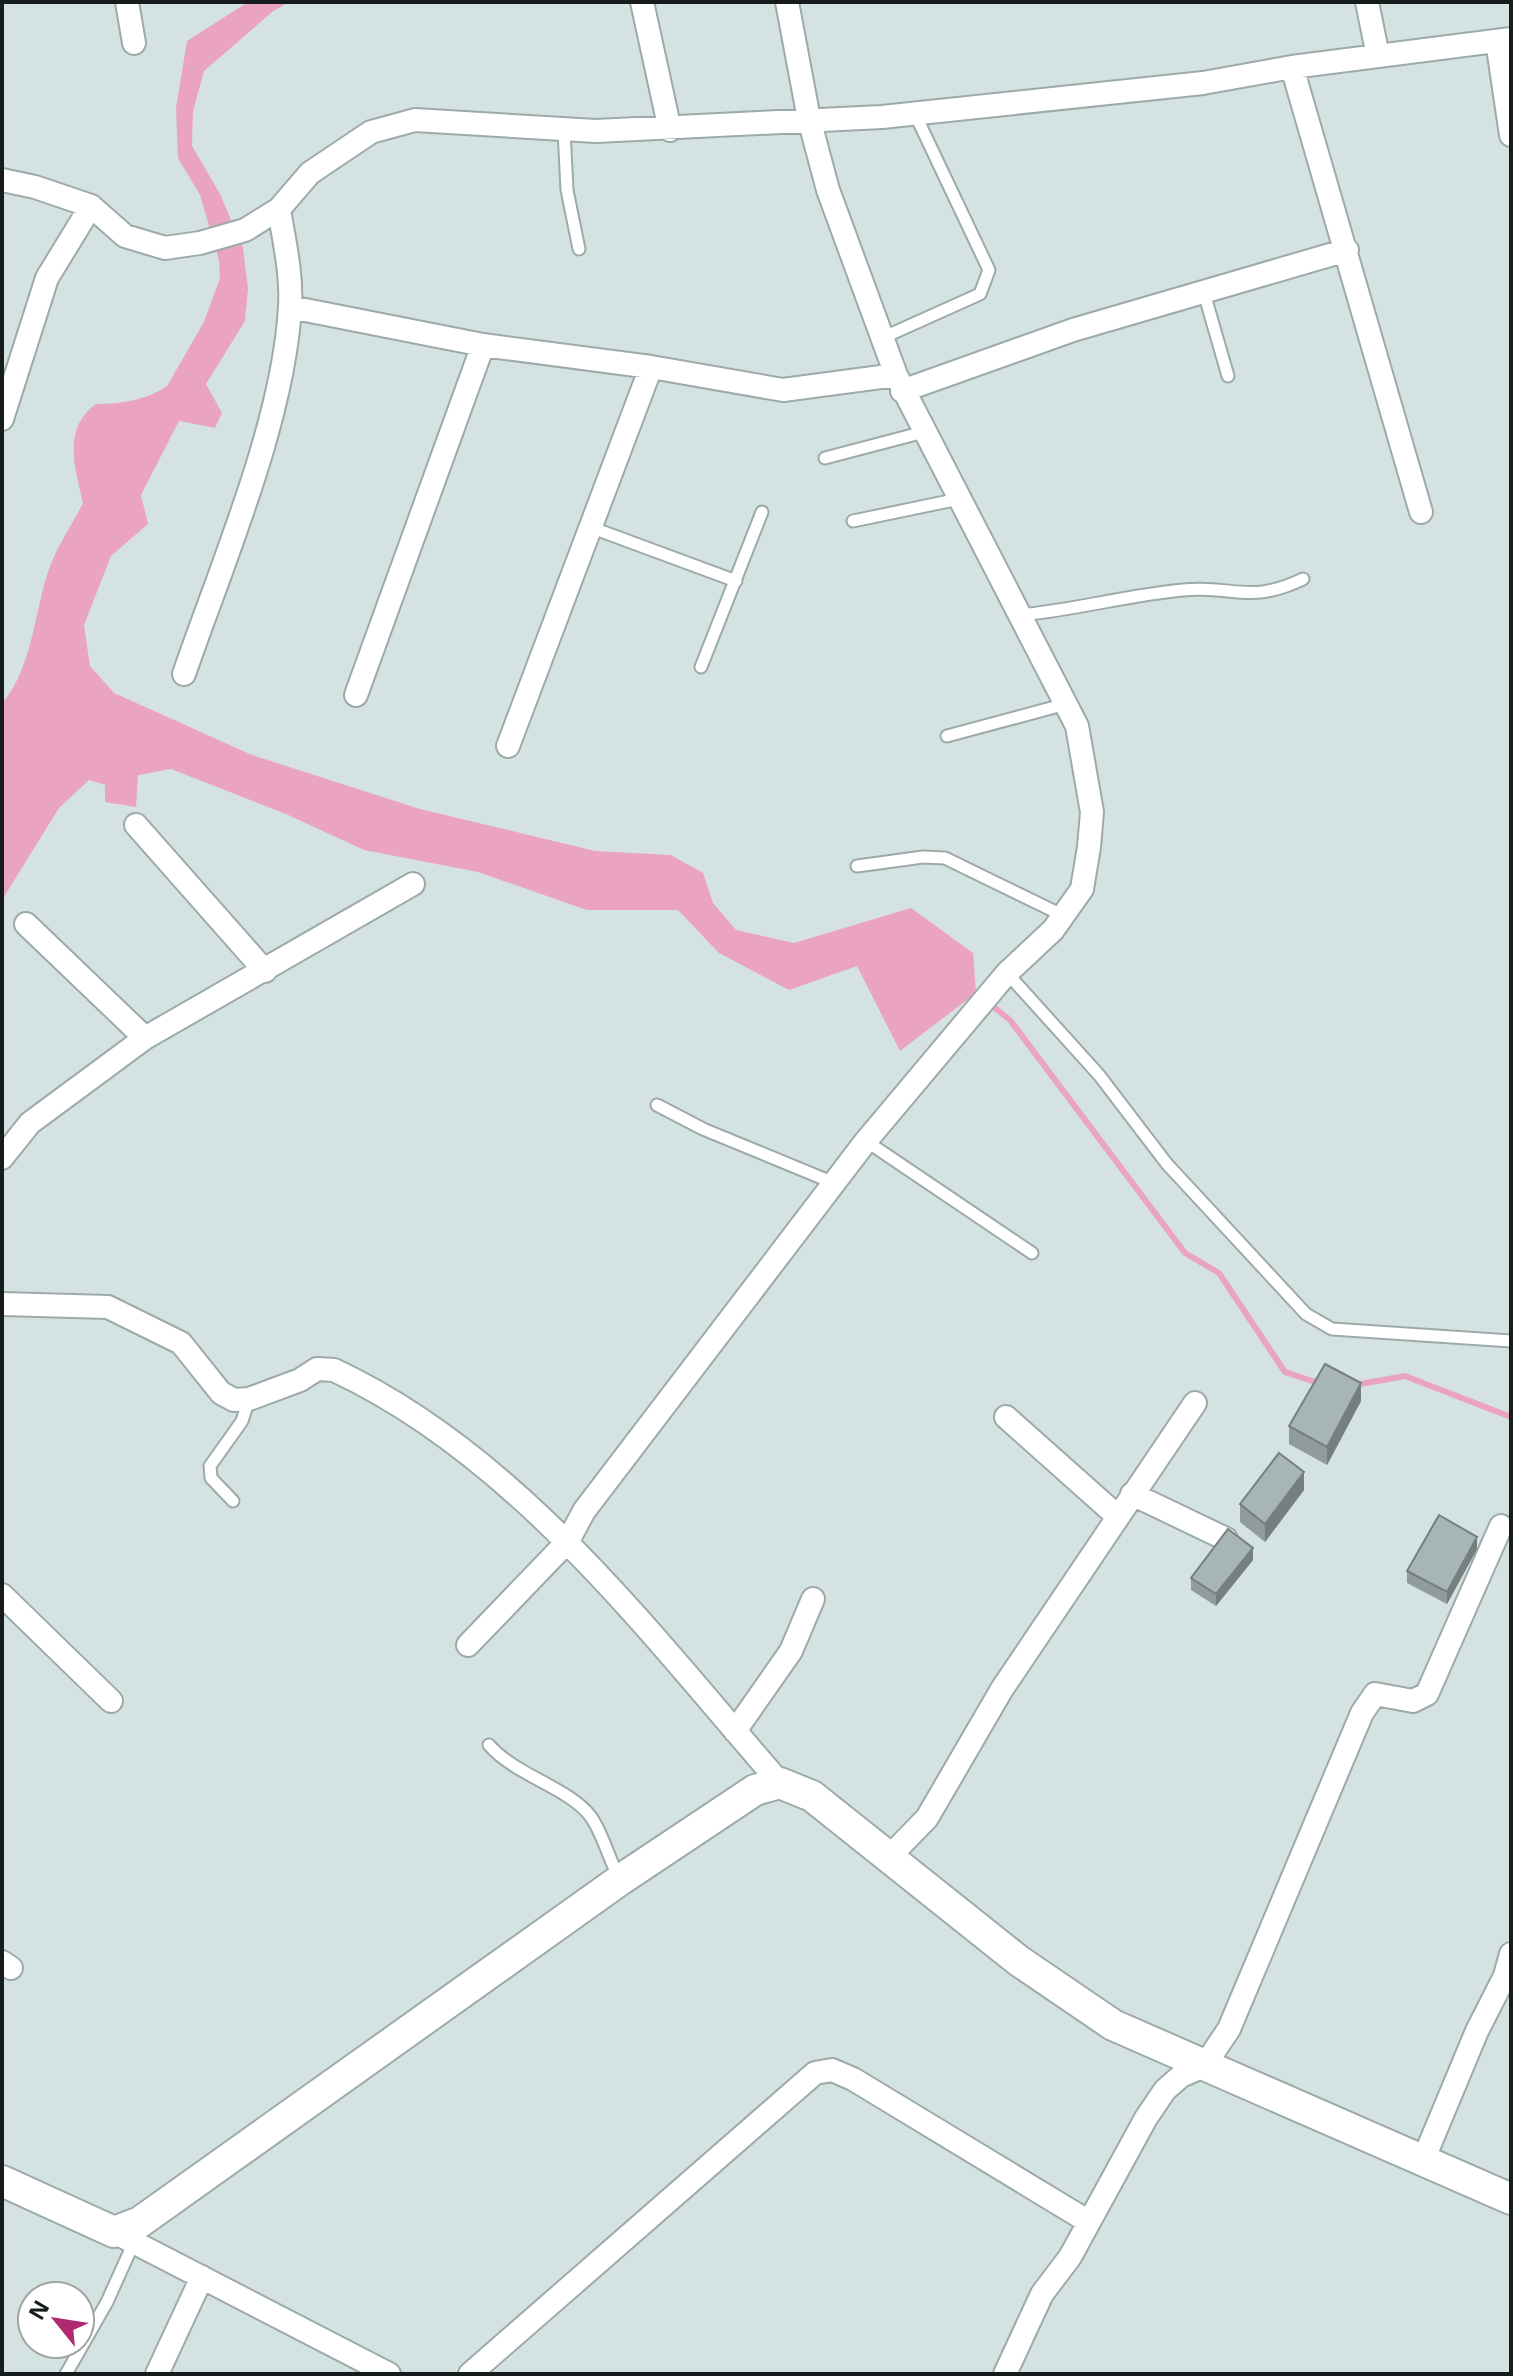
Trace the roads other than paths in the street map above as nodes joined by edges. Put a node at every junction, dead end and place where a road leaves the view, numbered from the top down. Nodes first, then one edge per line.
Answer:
1 (127, 2) edge
2 (642, 2) edge
3 (787, 2) edge
4 (1367, 2) edge
5 (1504, 40) edge
6 (134, 43) dead end
7 (1378, 56) junction
8 (1292, 67) junction
9 (915, 113) junction
10 (809, 119) junction
11 (564, 130) junction
12 (670, 130) junction
13 (1511, 135) edge
14 (2, 180) edge
15 (91, 206) junction
16 (279, 209) junction
17 (579, 249) dead end
18 (1347, 250) junction
19 (1204, 293) junction
20 (290, 307) junction
21 (881, 338) junction
22 (483, 345) junction
23 (651, 367) junction
24 (1228, 376) dead end
25 (899, 383) junction
26 (2, 419) edge
27 (924, 432) junction
28 (825, 458) dead end
29 (959, 499) junction
30 (762, 512) dead end
31 (1421, 512) dead end
32 (853, 521) dead end
33 (590, 527) junction
34 (1303, 579) dead end
35 (736, 581) junction
36 (1020, 615) junction
37 (701, 667) dead end
38 (184, 674) dead end
39 (356, 695) dead end
40 (1066, 704) junction
41 (947, 736) dead end
42 (508, 746) dead end
43 (136, 825) dead end
44 (857, 866) dead end
45 (413, 884) dead end
46 (1064, 916) junction
47 (26, 924) dead end
48 (265, 971) junction
49 (1007, 973) junction
50 (145, 1038) junction
51 (657, 1105) dead end
52 (866, 1141) junction
53 (2, 1158) edge
54 (834, 1183) junction
55 (1032, 1253) dead end
56 (2, 1304) edge
57 (1511, 1341) edge
58 (249, 1399) junction
59 (1195, 1403) dead end
60 (1006, 1417) dead end
61 (1132, 1494) junction
62 (233, 1501) dead end
63 (1116, 1515) junction
64 (1501, 1526) dead end
65 (1226, 1539) edge
66 (568, 1541) junction
67 (2, 1595) edge
68 (813, 1599) dead end
69 (468, 1645) dead end
70 (111, 1701) dead end
71 (735, 1731) junction
72 (489, 1745) dead end
73 (780, 1783) junction
74 (890, 1856) junction
75 (620, 1880) junction
76 (1511, 1954) edge
77 (1204, 2066) junction
78 (1424, 2158) junction
79 (2, 2181) edge
80 (1510, 2197) edge
81 (1089, 2222) junction
82 (124, 2237) junction
83 (202, 2277) junction
84 (66, 2374) edge
85 (157, 2374) edge
86 (389, 2374) edge
87 (470, 2374) edge
88 (1005, 2374) edge

1 - 6 street
2 - 12 street
3 - 10 street
4 - 7 street
5 - 7 street
5 - 13 street
7 - 8 street
8 - 9 street
8 - 18 street
9 - 10 street
9 - 21 lane
10 - 12 street
10 - 21 street
11 - 12 street
11 - 16 street
11 - 17 lane
14 - 15 street
15 - 16 street
15 - 26 street
16 - 20 street
18 - 19 street
18 - 31 street
19 - 24 lane
19 - 25 street
20 - 22 street
20 - 38 street
21 - 25 street
22 - 23 street
22 - 39 street
23 - 25 street
23 - 33 street
25 - 27 street
27 - 28 lane
27 - 29 street
29 - 32 lane
29 - 36 street
30 - 35 lane
33 - 35 lane
33 - 42 street
34 - 36 lane
35 - 37 lane
36 - 40 street
40 - 41 lane
40 - 46 street
43 - 48 street
44 - 46 lane
45 - 48 street
46 - 49 street
47 - 50 street
48 - 50 street
49 - 52 street
49 - 57 lane
50 - 53 street
51 - 54 lane
52 - 54 street
52 - 55 lane
54 - 66 street
56 - 58 street
58 - 62 lane
58 - 66 street
59 - 61 street
60 - 63 street
61 - 63 street
61 - 65 street
63 - 74 street
64 - 77 street
66 - 69 street
66 - 71 street
67 - 70 street
68 - 71 street
71 - 73 street
72 - 75 lane
73 - 74 street
73 - 75 street
74 - 77 street
75 - 82 street
76 - 78 street
77 - 78 street
77 - 81 street
78 - 80 street
79 - 82 street
81 - 87 street
81 - 88 street
82 - 83 street
82 - 84 lane
83 - 85 street
83 - 86 street

